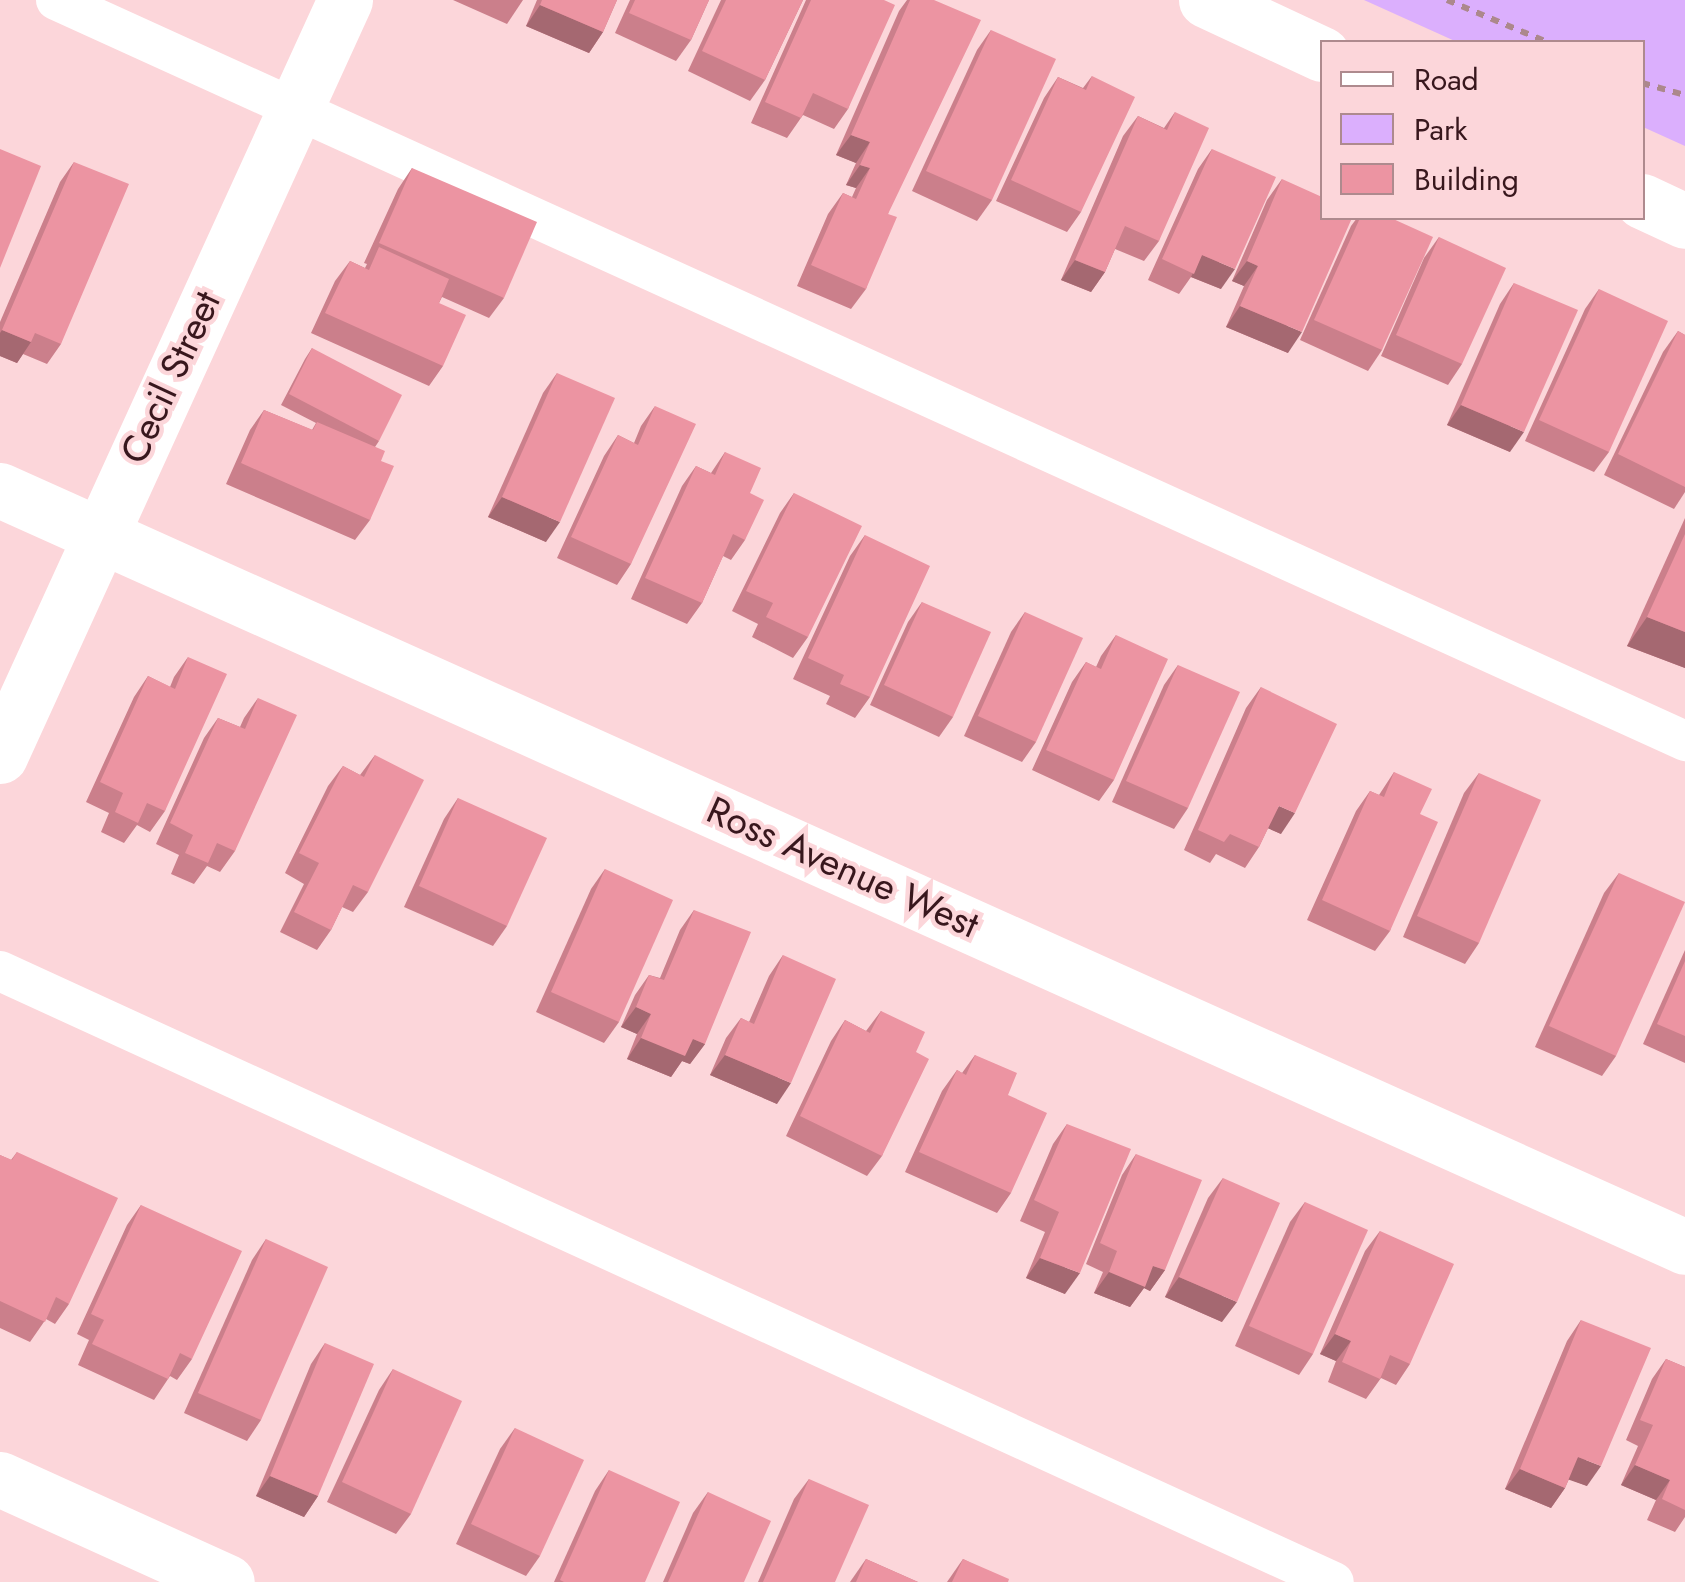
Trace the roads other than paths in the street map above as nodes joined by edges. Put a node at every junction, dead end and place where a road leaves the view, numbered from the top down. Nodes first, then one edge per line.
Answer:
1 (56, 0) edge
2 (345, 0) edge
3 (1206, 0) edge
4 (1320, 53) edge
5 (297, 107) junction
6 (1645, 203) edge
7 (1685, 221) edge
8 (0, 490) edge
9 (98, 533) junction
10 (1685, 741) edge
11 (0, 756) edge
12 (0, 971) edge
13 (1685, 1247) edge
14 (0, 1478) edge
15 (227, 1582) edge
16 (1334, 1582) edge

1 - 5 lane
2 - 5 street, Cecil Street
3 - 4 street
5 - 9 street, Cecil Street
5 - 10 lane
6 - 7 street
8 - 9 street, Ross Avenue West
9 - 11 street, Cecil Street
9 - 13 street, Ross Avenue West
12 - 16 lane
14 - 15 street

